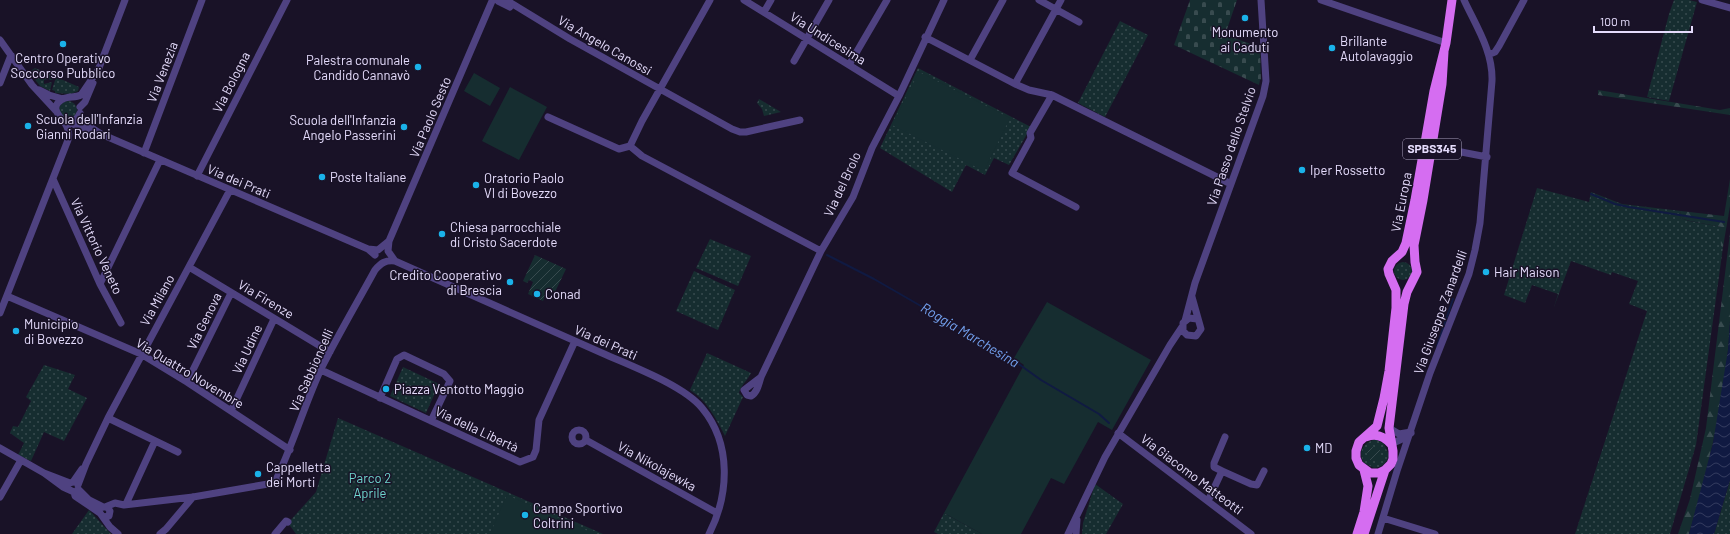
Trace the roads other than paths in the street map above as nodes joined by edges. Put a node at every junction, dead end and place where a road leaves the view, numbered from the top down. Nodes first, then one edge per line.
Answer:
1 (125, 0) edge
2 (202, 0) edge
3 (287, 0) edge
4 (495, 0) edge
5 (506, 0) edge
6 (710, 0) edge
7 (744, 0) edge
8 (771, 0) edge
9 (828, 0) edge
10 (887, 0) edge
11 (944, 0) edge
12 (1003, 0) edge
13 (1039, 0) edge
14 (1061, 0) edge
15 (1261, 0) edge
16 (1321, 0) edge
17 (1452, 0) edge
18 (1464, 0) edge
19 (1524, 0) edge
20 (1702, 0) edge
21 (1730, 8) edge
22 (1056, 9) junction
23 (764, 12) junction
24 (539, 21) junction
25 (1079, 22) dead end
26 (926, 37) junction
27 (807, 39) junction
28 (0, 40) edge
29 (1445, 48) junction
30 (1490, 54) junction
31 (11, 55) junction
32 (970, 60) junction
33 (794, 61) dead end
34 (849, 65) junction
35 (98, 70) junction
36 (0, 83) edge
37 (1015, 84) junction
38 (32, 85) junction
39 (660, 90) junction
40 (1052, 95) junction
41 (899, 96) junction
42 (72, 98) junction
43 (63, 99) junction
44 (80, 107) junction
45 (56, 111) junction
46 (79, 116) junction
47 (548, 117) dead end
48 (800, 120) dead end
49 (66, 122) junction
50 (101, 134) junction
51 (1433, 143) junction
52 (631, 144) junction
53 (144, 153) junction
54 (1487, 157) junction
55 (160, 160) junction
56 (196, 176) junction
57 (53, 179) junction
58 (1231, 184) junction
59 (230, 190) junction
60 (1076, 207) dead end
61 (388, 242) junction
62 (821, 251) junction
63 (377, 253) junction
64 (387, 257) junction
65 (1394, 259) junction
66 (1415, 262) junction
67 (189, 267) junction
68 (375, 270) junction
69 (1391, 279) junction
70 (1413, 281) junction
71 (100, 284) junction
72 (231, 293) junction
73 (1192, 295) junction
74 (7, 296) junction
75 (0, 313) edge
76 (274, 318) junction
77 (1197, 319) junction
78 (121, 323) dead end
79 (1183, 324) junction
80 (1187, 335) junction
81 (575, 341) junction
82 (1170, 345) junction
83 (330, 352) junction
84 (141, 354) junction
85 (321, 370) junction
86 (760, 377) dead end
87 (187, 382) junction
88 (380, 398) junction
89 (231, 411) junction
90 (108, 418) junction
91 (431, 422) junction
92 (1389, 428) junction
93 (1411, 432) junction
94 (1118, 433) junction
95 (1225, 437) dead end
96 (1364, 438) junction
97 (586, 440) dead end
98 (155, 441) junction
99 (1392, 446) junction
100 (0, 448) edge
101 (290, 450) junction
102 (1404, 451) junction
103 (178, 452) dead end
104 (21, 460) junction
105 (1390, 469) junction
106 (1364, 470) junction
107 (1222, 471) junction
108 (1264, 471) dead end
109 (73, 487) junction
110 (0, 497) edge
111 (193, 497) junction
112 (1208, 501) junction
113 (125, 504) junction
114 (105, 512) junction
115 (717, 513) junction
116 (1077, 517) junction
117 (1383, 518) junction
118 (288, 522) dead end
119 (118, 534) edge
120 (160, 534) edge
121 (275, 534) edge
122 (709, 534) edge
123 (1068, 534) edge
124 (1076, 534) edge
125 (1252, 534) edge
126 (1358, 534) edge
127 (1364, 534) edge
128 (1378, 534) edge
129 (1435, 534) edge

1 - 35 street
2 - 53 street, Via Venezia
3 - 56 street, Via Bologna
4 - 24 street, Via Angelo Canossi
4 - 61 street, Via Paolo Sesto
5 - 24 street, Via Angelo Canossi
6 - 39 street, Via Angelo Canossi
7 - 23 street, Via Undicesima
8 - 23 street
9 - 27 street
10 - 34 street
11 - 26 street, Via del Brolo
12 - 32 street
13 - 22 street
14 - 22 street
15 - 58 street, Via Passo dello Stelvio
16 - 29 street
17 - 29 main road
18 - 30 street, Via Giuseppe Zanardelli
19 - 30 street
20 - 21 street
22 - 25 street
22 - 37 street
23 - 27 street, Via Undicesima
24 - 39 street, Via Angelo Canossi
26 - 32 street
26 - 41 street, Via del Brolo
27 - 33 street
27 - 34 street, Via Undicesima
28 - 31 street
29 - 51 main road, Via Europa / SPBS345
29 - 65 main road, Via Europa / SPBS345
30 - 54 street, Via Giuseppe Zanardelli
31 - 36 street
31 - 38 street
32 - 37 street
34 - 41 street, Via Undicesima
35 - 42 street
35 - 44 street
37 - 40 street
38 - 43 street
38 - 45 street
39 - 48 street, Via Angelo Canossi
39 - 52 street
40 - 58 street
40 - 60 street
41 - 62 street, Via del Brolo
42 - 43 street
42 - 44 street
43 - 45 street
44 - 46 street
45 - 49 street
46 - 49 street
46 - 50 street, Via dei Prati
47 - 52 street
49 - 50 street, Via dei Prati
49 - 57 street
50 - 53 street, Via dei Prati
51 - 54 street
51 - 66 main road, Via Europa / SPBS345
52 - 62 street
53 - 55 street, Via dei Prati
54 - 93 street, Via Giuseppe Zanardelli
55 - 56 street, Via dei Prati
55 - 71 street
56 - 59 street, Via dei Prati
57 - 71 street, Via Vittorio Veneto
57 - 74 street
58 - 73 street, Via Passo dello Stelvio
59 - 63 street, Via dei Prati
59 - 67 street, Via Milano
61 - 63 street, Via Paolo Sesto
61 - 64 street, Via Paolo Sesto
62 - 86 street, Via del Brolo
63 - 64 street, Via dei Prati
63 - 64 street, Via dei Prati
63 - 68 street, Via Sabbioncelli
64 - 68 street, Via Sabbioncelli
64 - 81 street, Via dei Prati
65 - 66 main road
65 - 69 main road, Via Europa / SPBS345
66 - 70 main road, Via Europa / SPBS345
67 - 72 street, Via Firenze
67 - 84 street, Via Milano
68 - 83 street, Via Sabbioncelli
69 - 70 main road
69 - 96 main road, Via Europa / SPBS345
70 - 92 main road, Via Europa / SPBS345
71 - 78 street, Via Vittorio Veneto
72 - 76 street, Via Firenze
72 - 87 street, Via Genova
73 - 77 street, Via Passo dello Stelvio
73 - 79 street, Via Passo dello Stelvio
74 - 75 street
74 - 84 street, Via Quattro Novembre
76 - 83 street, Via Firenze
76 - 89 street, Via Udine
77 - 79 street
77 - 80 street, Via Passo dello Stelvio
79 - 80 street
79 - 82 street, Via Passo dello Stelvio
80 - 82 street, Via Passo dello Stelvio
81 - 91 street, Via della Libertà
81 - 115 street, Via dei Prati
82 - 94 street, Via Passo dello Stelvio
83 - 85 street, Via Sabbioncelli
84 - 87 street, Via Quattro Novembre
84 - 90 street, Via Milano
85 - 88 street, Via della Libertà
85 - 101 street, Via Sabbioncelli
87 - 89 street, Via Quattro Novembre
88 - 91 street, Via della Libertà
88 - 91 street
89 - 101 street, Via Quattro Novembre
90 - 98 street
90 - 109 street, Via Milano
92 - 93 street
92 - 99 main road, Via Europa / SPBS345
93 - 99 street
93 - 102 street, Via Giuseppe Zanardelli
94 - 112 street, Via Giacomo Matteotti
94 - 116 street, Via Passo dello Stelvio
95 - 107 street
96 - 99 main road
96 - 106 main road, Via Europa / SPBS345
97 - 115 street, Via Nikolajewka
98 - 103 street
98 - 113 street
99 - 102 street
99 - 105 main road, Via Europa / SPBS345
100 - 104 street
101 - 111 street, Via Sabbioncelli
102 - 105 street, Via Giuseppe Zanardelli
104 - 109 street
104 - 110 street
105 - 106 main road
105 - 117 street, Via Giuseppe Zanardelli
105 - 127 main road, Via Europa / SPBS345
106 - 126 main road, Via Europa / SPBS345
107 - 108 street
107 - 112 street
109 - 114 street
111 - 113 street
111 - 120 street
112 - 125 street, Via Giacomo Matteotti
113 - 114 street
114 - 119 street
115 - 122 street, Via dei Prati
116 - 123 street, Via Passo dello Stelvio
116 - 124 street
117 - 128 street, Via Giuseppe Zanardelli
117 - 129 street
118 - 121 street

